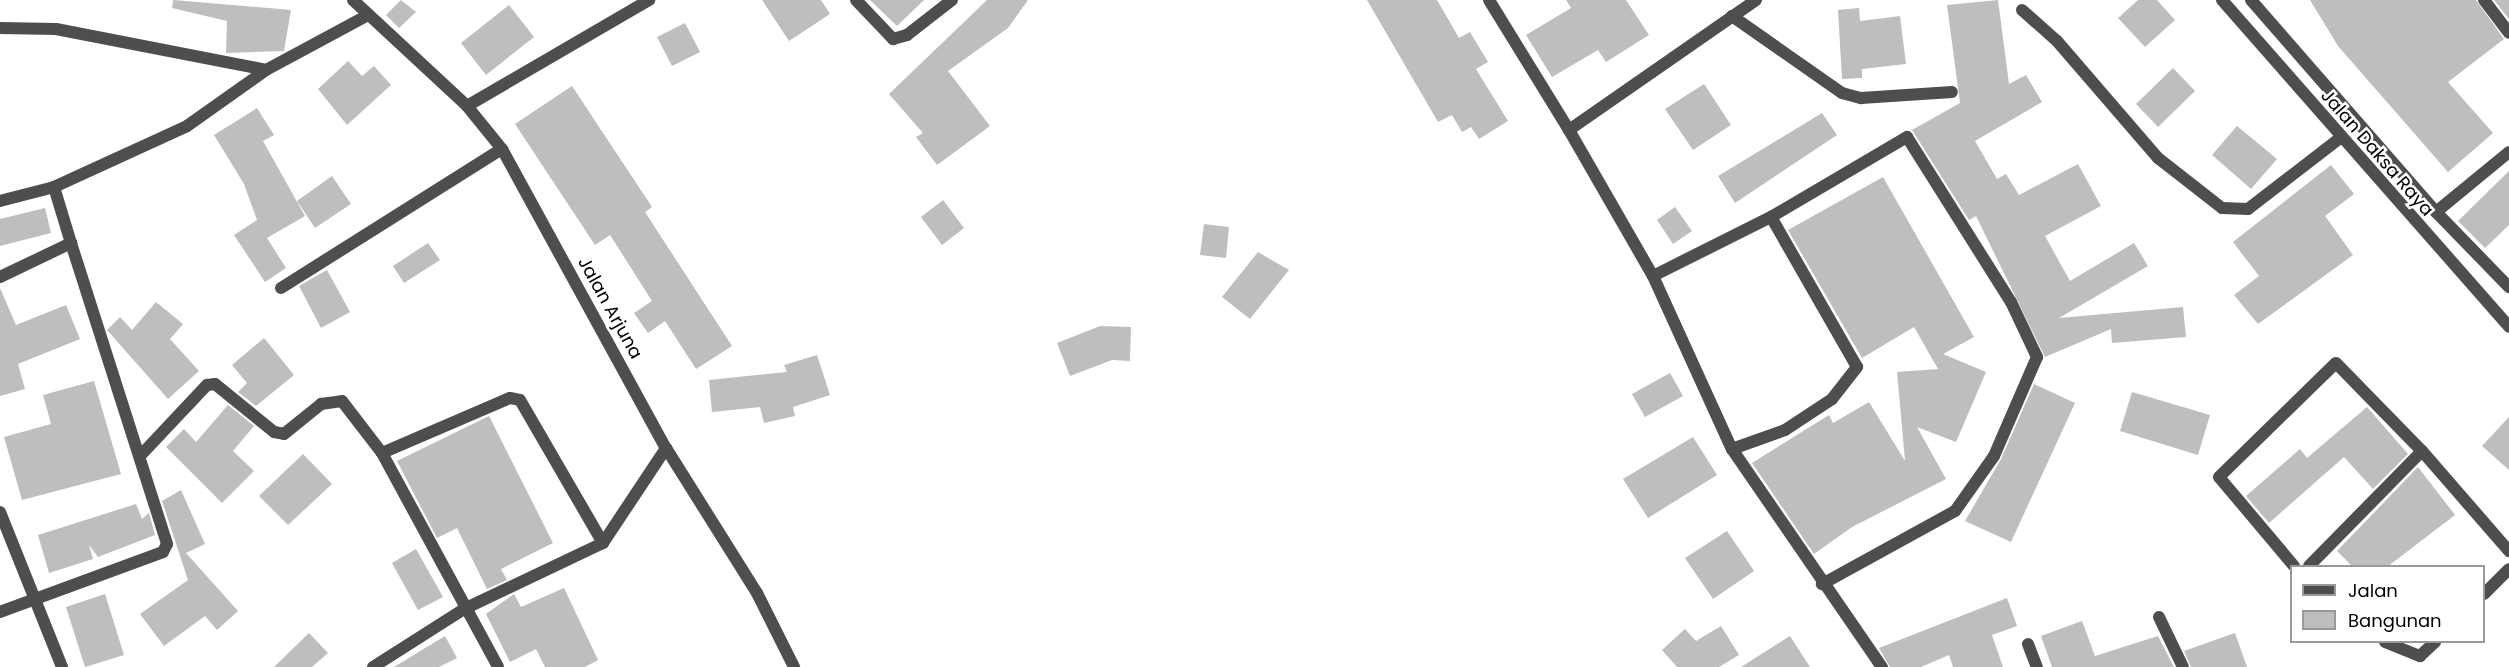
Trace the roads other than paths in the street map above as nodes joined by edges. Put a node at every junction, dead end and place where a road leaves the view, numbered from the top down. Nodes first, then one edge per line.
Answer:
1 (353, 0) edge
2 (650, 0) edge
3 (856, 0) edge
4 (952, 0) edge
5 (1489, 0) edge
6 (1756, 0) edge
7 (2222, 0) edge
8 (2251, 0) edge
9 (2484, 0) edge
10 (2022, 10) dead end
11 (368, 15) junction
12 (1732, 16) junction
13 (0, 28) edge
14 (2509, 33) edge
15 (266, 70) junction
16 (1952, 92) dead end
17 (467, 106) junction
18 (1569, 130) junction
19 (2339, 139) junction
20 (502, 149) junction
21 (2509, 152) edge
22 (54, 187) junction
23 (0, 201) edge
24 (2436, 212) junction
25 (1771, 217) junction
26 (71, 243) junction
27 (1653, 276) junction
28 (0, 277) edge
29 (2509, 287) edge
30 (281, 288) dead end
31 (2509, 327) edge
32 (666, 448) junction
33 (1732, 449) junction
34 (2422, 451) junction
35 (382, 453) junction
36 (140, 456) junction
37 (0, 512) edge
38 (603, 543) junction
39 (2509, 551) edge
40 (2292, 565) edge
41 (2311, 565) edge
42 (2509, 570) edge
43 (1822, 584) junction
44 (2485, 593) edge
45 (33, 600) junction
46 (464, 609) junction
47 (0, 612) edge
48 (2159, 617) dead end
49 (2388, 643) edge
50 (2434, 643) edge
51 (2028, 644) dead end
52 (62, 667) edge
53 (372, 667) edge
54 (498, 667) edge
55 (794, 667) edge
56 (1882, 667) edge
57 (2037, 667) edge
58 (2183, 667) edge

1 - 11 street, Jalan Arjuna
2 - 17 street
3 - 4 street
5 - 18 street
6 - 12 street
7 - 19 street, Jalan Daksa Raya
8 - 24 street, Jalan Daksa Raya
9 - 14 street
10 - 19 street
11 - 15 street
11 - 17 street, Jalan Arjuna
12 - 16 street
12 - 18 street
13 - 15 street
15 - 22 street
17 - 20 street, Jalan Arjuna
18 - 27 street
19 - 31 street, Jalan Daksa Raya
20 - 30 street
20 - 32 street, Jalan Arjuna
21 - 24 street
22 - 23 street
22 - 26 street
24 - 29 street, Jalan Daksa Raya
25 - 27 street
25 - 33 street
25 - 43 street
26 - 28 street
26 - 36 street
27 - 33 street
32 - 38 street
32 - 55 street, Jalan Arjuna
33 - 43 street
34 - 39 street
34 - 40 street
34 - 41 street
35 - 36 street
35 - 38 street
35 - 46 street
36 - 45 street
37 - 45 street
38 - 46 street
42 - 44 street
43 - 56 street
45 - 47 street
45 - 52 street
46 - 53 street
46 - 54 street
48 - 58 street
49 - 50 street
51 - 57 street

